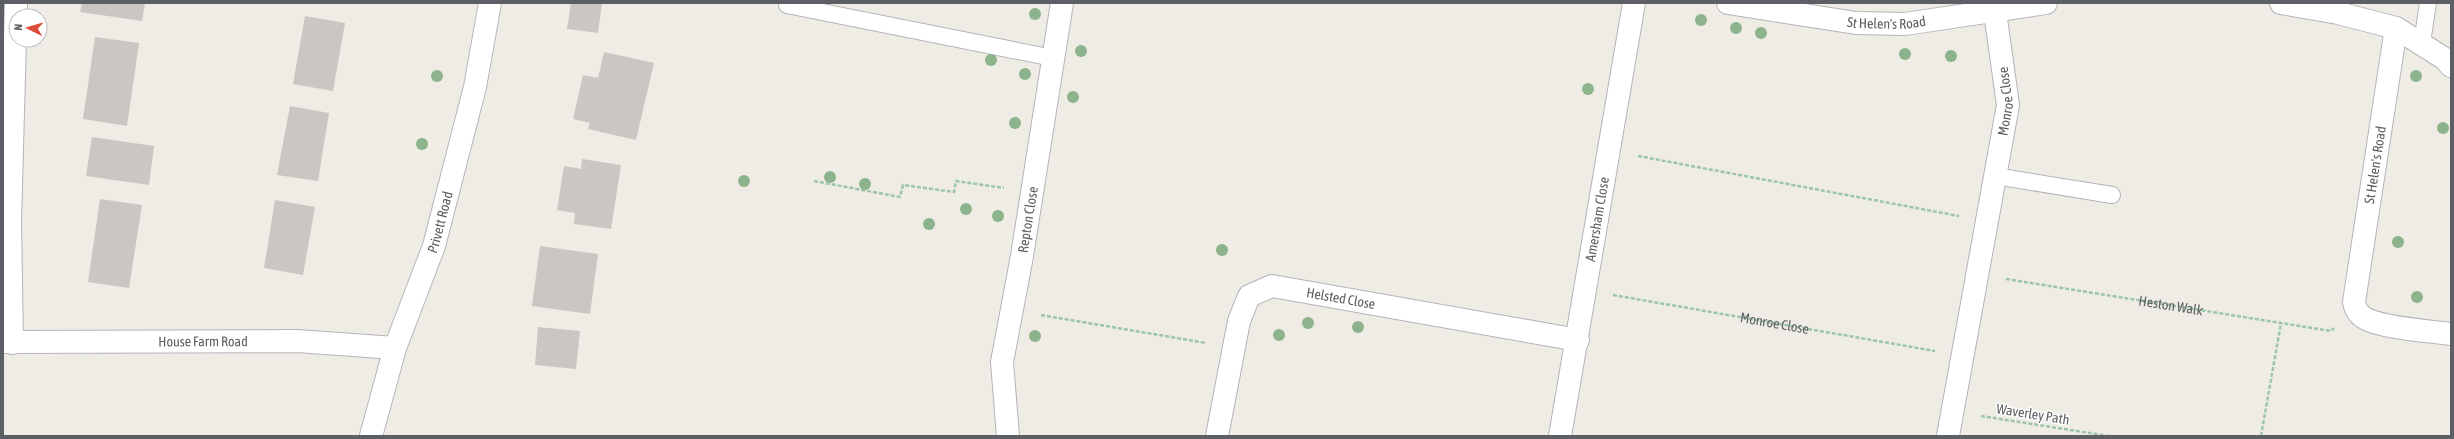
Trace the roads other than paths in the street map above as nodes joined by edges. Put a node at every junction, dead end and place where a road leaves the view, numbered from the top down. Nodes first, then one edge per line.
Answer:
1 (16, 3) edge
2 (490, 3) edge
3 (787, 3) edge
4 (1062, 3) edge
5 (1634, 3) edge
6 (2046, 3) edge
7 (2280, 3) edge
8 (2428, 3) edge
9 (1737, 4) edge
10 (1995, 12) junction
11 (2396, 28) junction
12 (2422, 43) junction
13 (1053, 58) junction
14 (2451, 66) edge
15 (1995, 176) junction
16 (2112, 195) dead end
17 (2451, 334) edge
18 (1578, 340) junction
19 (7, 342) edge
20 (395, 348) junction
21 (371, 436) edge
22 (1008, 436) edge
23 (1217, 436) edge
24 (1560, 436) edge
25 (1948, 436) edge

1 - 19 street, House Farm Road
2 - 20 street, Privett Road
3 - 13 lane
4 - 13 street, Repton Close
5 - 18 street, Amersham Close
6 - 10 street, St Helen's Road
7 - 11 street
8 - 12 lane
9 - 10 street, St Helen's Road
10 - 15 street, Monroe Close
11 - 12 street
11 - 17 street, St Helen's Road
12 - 14 street
13 - 22 street, Repton Close
15 - 16 lane
15 - 25 street, Monroe Close
18 - 23 street, Helsted Close
18 - 24 street, Amersham Close
19 - 20 street, House Farm Road
20 - 21 street, Privett Road

